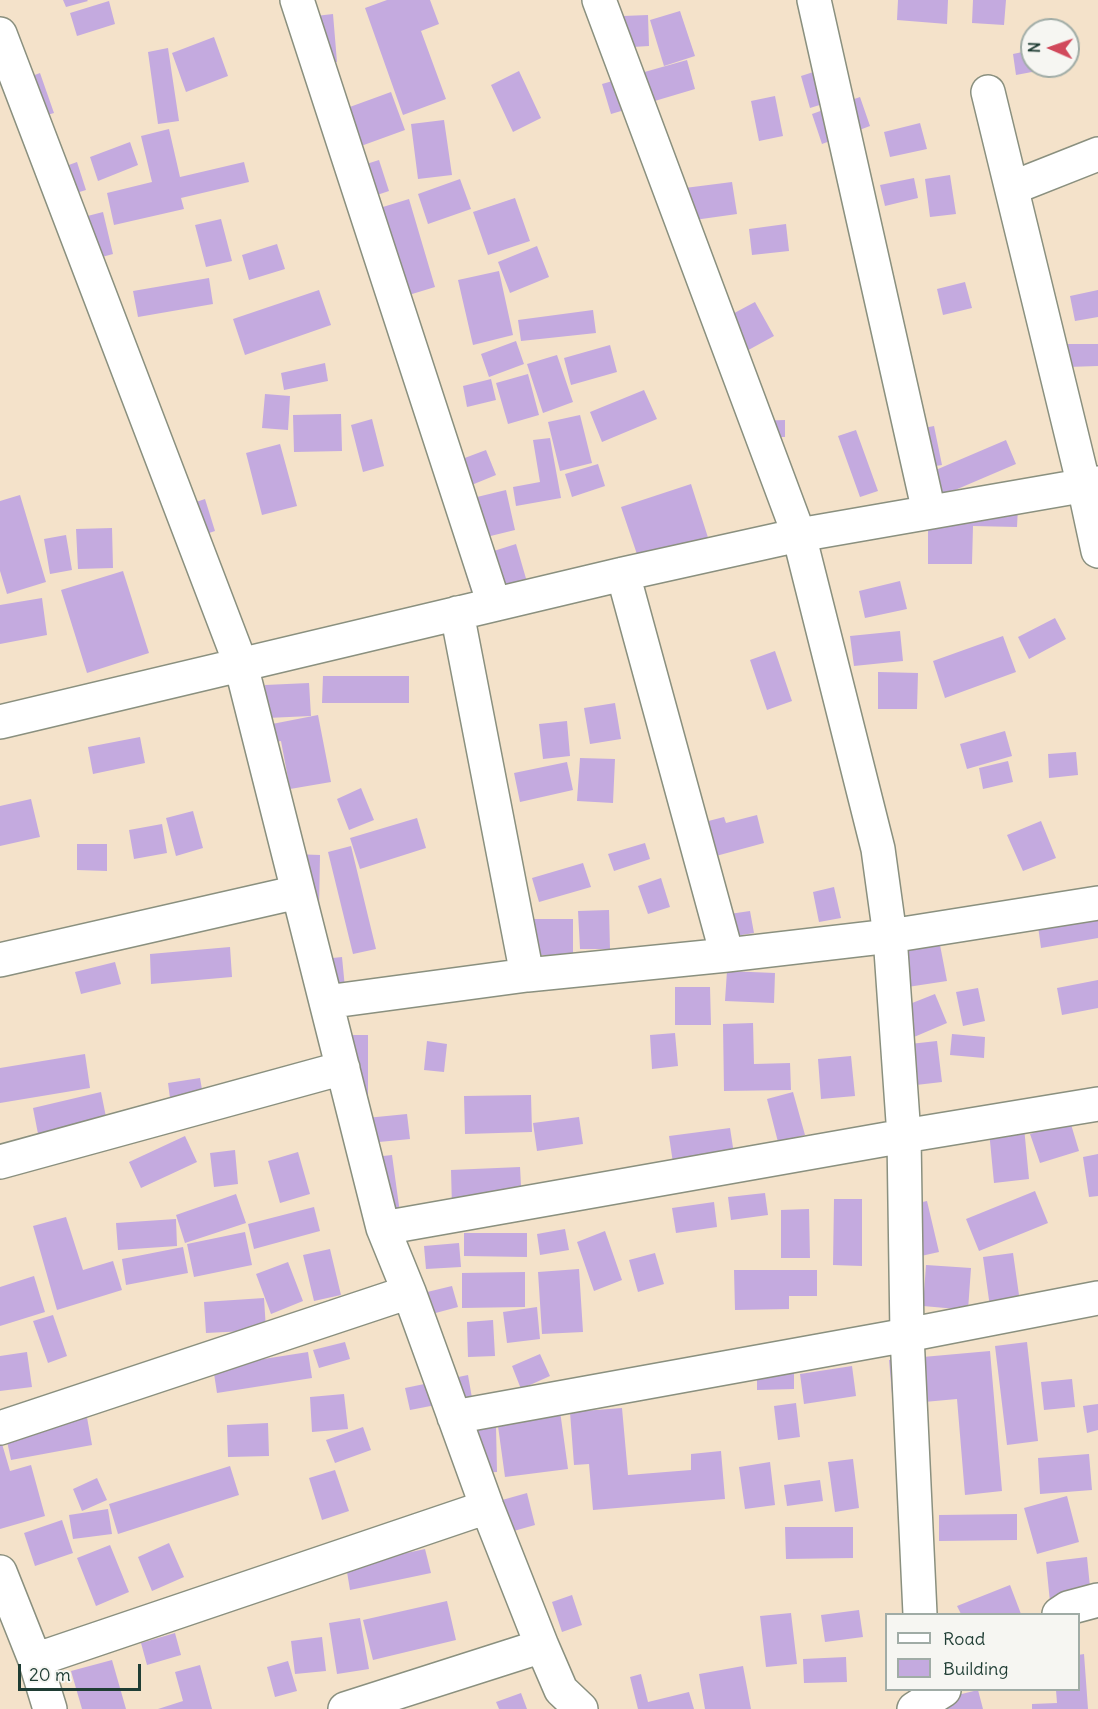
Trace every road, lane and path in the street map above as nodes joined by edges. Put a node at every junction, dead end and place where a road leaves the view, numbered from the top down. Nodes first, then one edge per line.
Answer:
1 (297, 0) edge
2 (599, 0) edge
3 (814, 0) edge
4 (0, 34) edge
5 (988, 92) dead end
6 (1098, 154) edge
7 (1012, 188) junction
8 (1091, 485) edge
9 (929, 512) junction
10 (799, 535) junction
11 (1098, 551) edge
12 (623, 574) junction
13 (494, 604) junction
14 (457, 614) junction
15 (241, 665) junction
16 (0, 722) edge
17 (298, 892) junction
18 (1098, 903) edge
19 (890, 936) junction
20 (727, 955) junction
21 (0, 960) edge
22 (527, 975) junction
23 (326, 1002) junction
24 (343, 1068) junction
25 (1098, 1104) edge
26 (904, 1136) junction
27 (0, 1162) edge
28 (383, 1228) junction
29 (409, 1292) junction
30 (1098, 1298) edge
31 (907, 1335) junction
32 (454, 1417) junction
33 (0, 1428) edge
34 (487, 1508) junction
35 (1, 1578) edge
36 (1098, 1600) edge
37 (920, 1613) edge
38 (1060, 1613) edge
39 (542, 1646) junction
40 (35, 1660) junction
41 (919, 1691) edge
42 (941, 1691) edge
43 (50, 1709) edge
44 (345, 1709) edge
45 (581, 1709) edge
46 (914, 1709) edge

1 - 13 street
2 - 10 street
3 - 9 street
4 - 15 street
5 - 7 street
6 - 7 street
7 - 8 street
8 - 9 street
8 - 11 street
9 - 10 street
10 - 12 street
10 - 19 street
12 - 13 street
12 - 20 street
13 - 14 street
14 - 15 street
14 - 22 street
15 - 16 street
15 - 17 street
17 - 21 street
17 - 23 street
18 - 19 street
19 - 20 street
19 - 26 street
20 - 22 street
22 - 23 street
23 - 24 street
24 - 27 street
24 - 28 street
25 - 26 street
26 - 28 street
26 - 31 street
28 - 29 street
29 - 32 street
29 - 33 street
30 - 31 street
31 - 32 street
31 - 37 street
32 - 34 street
34 - 39 street
34 - 40 street
35 - 40 street
36 - 38 street
39 - 44 street
39 - 45 street
40 - 43 street
41 - 46 street
42 - 46 street

